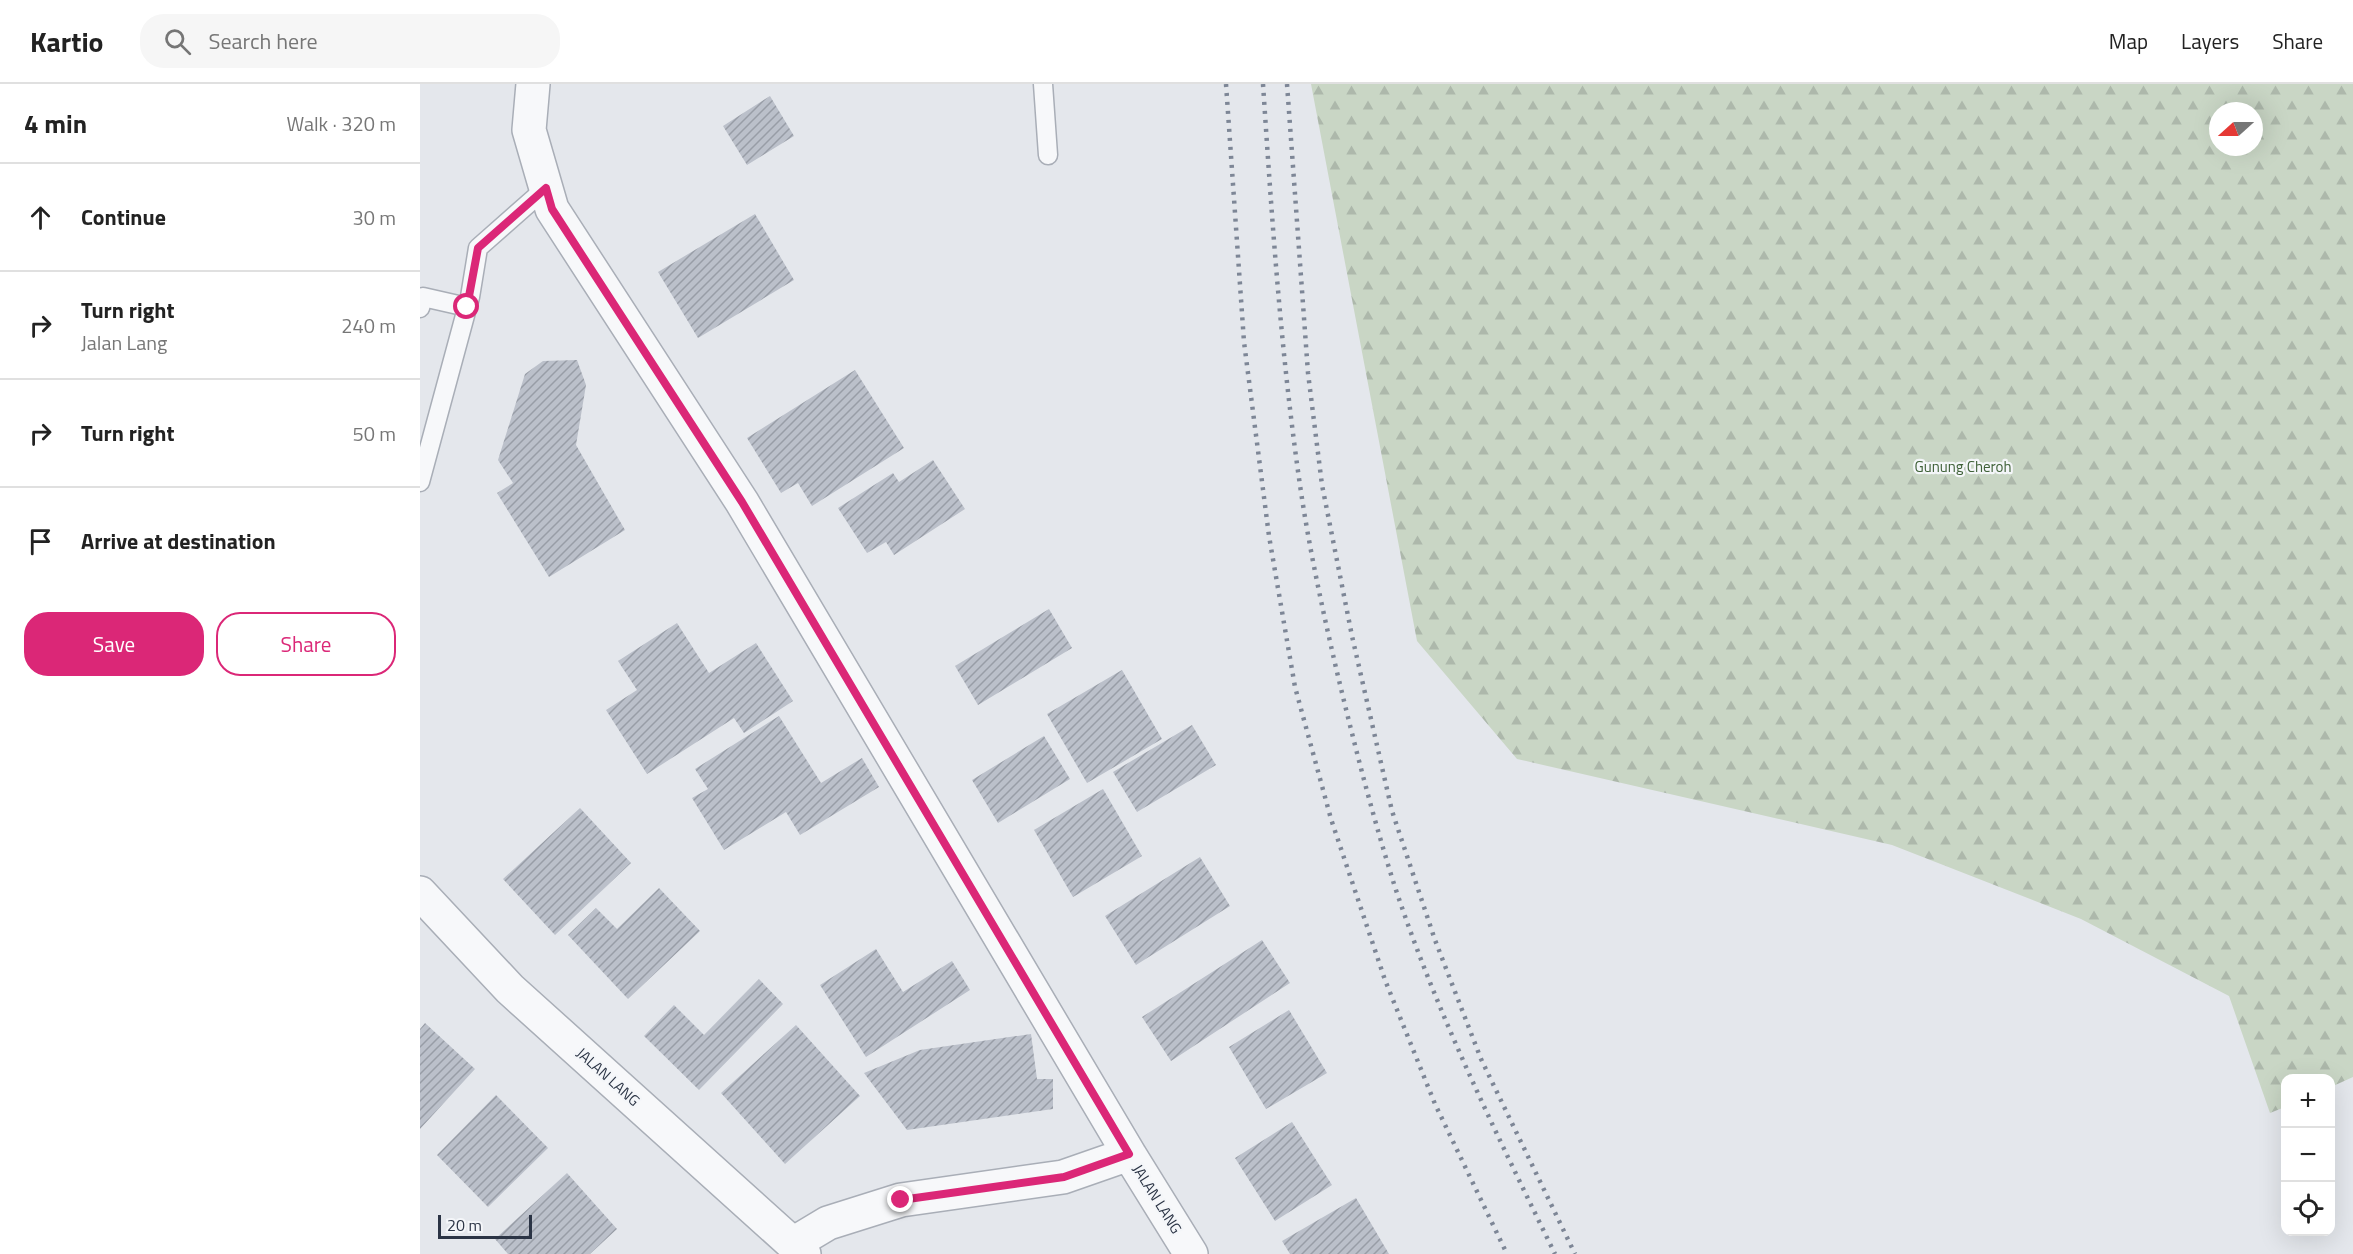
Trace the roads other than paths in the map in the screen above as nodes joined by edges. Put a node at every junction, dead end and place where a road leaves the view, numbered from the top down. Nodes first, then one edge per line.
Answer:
1 (533, 84) edge
2 (1043, 84) edge
3 (1048, 155) dead end
4 (546, 188) junction
5 (467, 307) junction
6 (420, 308) edge
7 (420, 482) edge
8 (420, 893) edge
9 (1129, 1154) junction
10 (798, 1249) edge
11 (1191, 1254) edge

1 - 4 street, JALAN LANG
2 - 3 lane
4 - 5 lane
4 - 9 street, JALAN LANG
5 - 6 lane
5 - 7 lane
8 - 10 street, JALAN LANG
9 - 10 street
9 - 11 street, JALAN LANG

